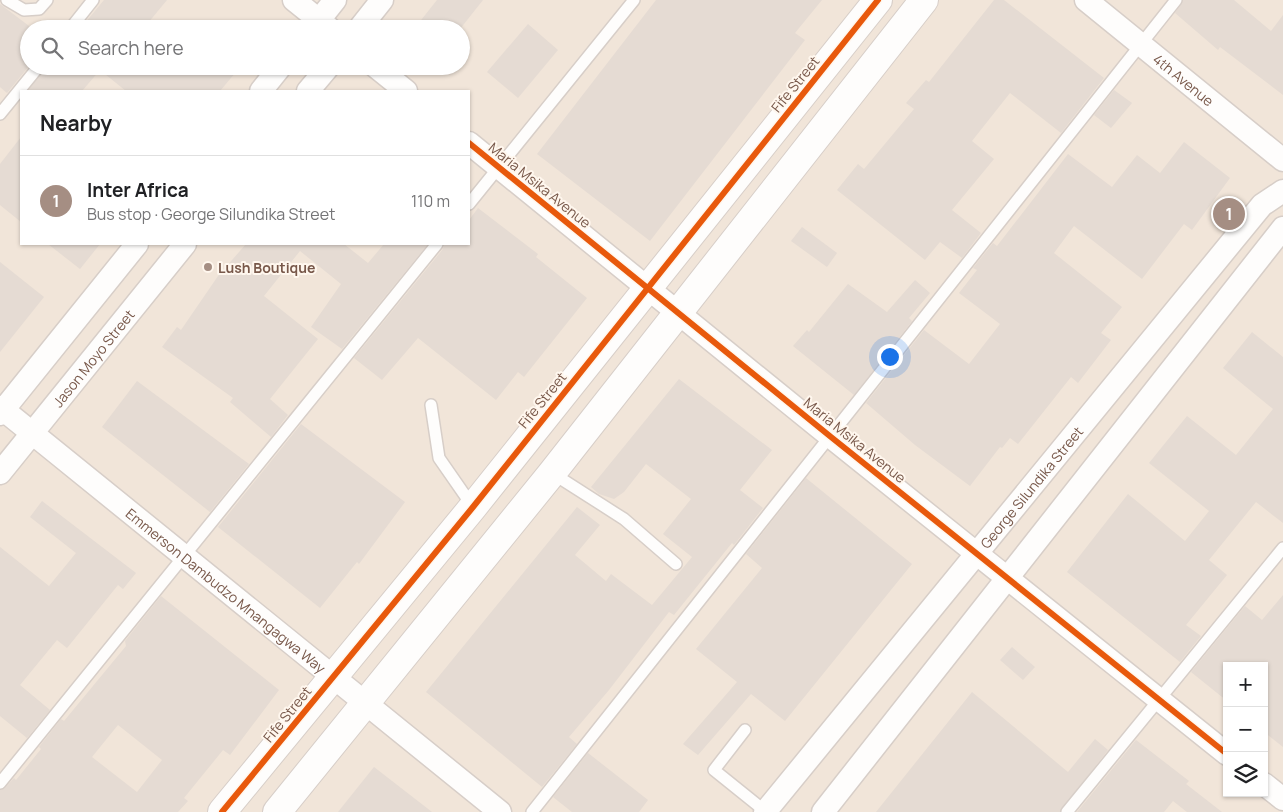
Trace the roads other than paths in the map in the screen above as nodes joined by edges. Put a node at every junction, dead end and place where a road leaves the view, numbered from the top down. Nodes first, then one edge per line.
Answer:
1 (7, 0) edge
2 (47, 0) edge
3 (93, 0) edge
4 (294, 0) edge
5 (335, 0) edge
6 (382, 0) edge
7 (634, 0) edge
8 (878, 0) edge
9 (924, 0) edge
10 (1086, 0) edge
11 (1176, 0) edge
12 (77, 20) edge
13 (314, 20) edge
14 (323, 20) edge
15 (366, 20) edge
16 (1140, 45) junction
17 (32, 75) edge
18 (274, 75) edge
19 (321, 75) edge
20 (386, 75) edge
21 (262, 90) edge
22 (309, 90) edge
23 (405, 90) edge
24 (0, 114) edge
25 (470, 144) edge
26 (1283, 160) edge
27 (498, 167) junction
28 (1283, 190) edge
29 (470, 203) edge
30 (1283, 228) edge
31 (136, 245) edge
32 (184, 245) edge
33 (435, 245) edge
34 (648, 288) junction
35 (678, 313) junction
36 (430, 405) dead end
37 (1, 410) edge
38 (32, 433) junction
39 (831, 437) junction
40 (0, 472) edge
41 (552, 473) junction
42 (473, 506) junction
43 (1283, 548) edge
44 (976, 553) junction
45 (184, 556) junction
46 (676, 564) dead end
47 (1007, 578) junction
48 (333, 677) junction
49 (1160, 700) junction
50 (366, 703) junction
51 (745, 730) dead end
52 (1225, 752) edge
53 (0, 783) edge
54 (1268, 787) edge
55 (1283, 799) edge
56 (222, 812) edge
57 (277, 812) edge
58 (500, 812) edge
59 (532, 812) edge
60 (765, 812) edge
61 (823, 812) edge
62 (1066, 812) edge

1 - 2 lane
3 - 12 lane
4 - 13 street
5 - 14 street
6 - 15 street
7 - 27 lane
8 - 34 street, Fife Street
9 - 35 street
10 - 16 street, 4th Avenue
11 - 16 lane
16 - 26 street, 4th Avenue
16 - 39 lane
17 - 24 lane
18 - 21 street
19 - 22 street
20 - 23 street
25 - 27 street, Maria Msika Avenue
27 - 29 lane
27 - 34 street, Maria Msika Avenue
28 - 44 street, George Silundika Street
30 - 47 street
31 - 37 street
32 - 38 street, Jason Moyo Street
33 - 45 lane
34 - 35 street, Maria Msika Avenue
34 - 42 street, Fife Street
35 - 39 street, Maria Msika Avenue
35 - 41 street
36 - 42 lane
37 - 38 street, Emmerson Dambudzo Mnangagwa Way
38 - 40 street, Jason Moyo Street
38 - 45 street, Emmerson Dambudzo Mnangagwa Way
39 - 44 street, Maria Msika Avenue
39 - 59 lane
41 - 46 lane
41 - 50 street
42 - 48 street, Fife Street
43 - 49 lane
44 - 47 street, Maria Msika Avenue
44 - 60 street, George Silundika Street
45 - 48 street, Emmerson Dambudzo Mnangagwa Way
45 - 53 lane
47 - 49 street, Maria Msika Avenue
47 - 61 street
48 - 50 street, Emmerson Dambudzo Mnangagwa Way
48 - 56 street, Fife Street
49 - 52 street, Maria Msika Avenue
49 - 62 lane
50 - 57 street
50 - 58 street, Emmerson Dambudzo Mnangagwa Way
51 - 60 lane
54 - 55 street

